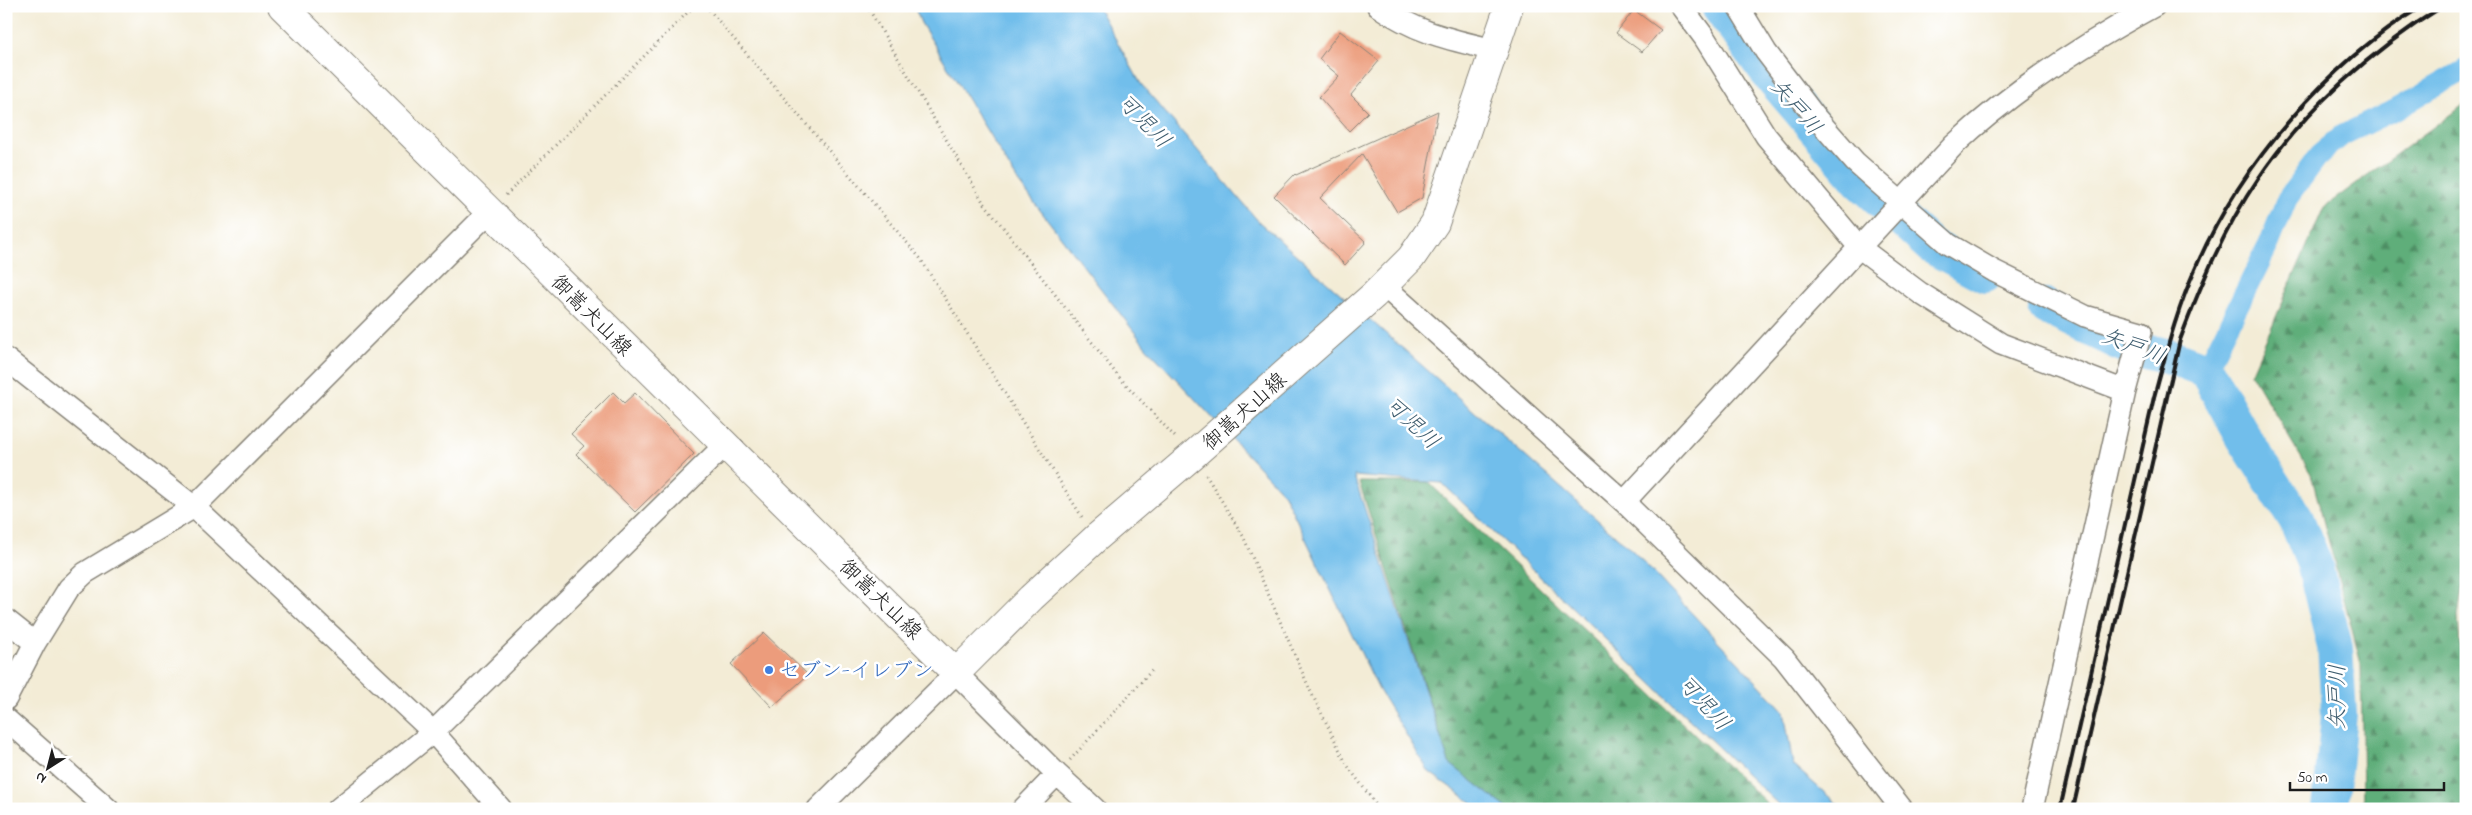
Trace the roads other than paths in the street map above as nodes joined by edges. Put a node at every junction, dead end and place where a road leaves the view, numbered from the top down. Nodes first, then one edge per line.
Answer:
1 (282, 6) edge
2 (1378, 6) edge
3 (1509, 6) edge
4 (1680, 6) edge
5 (1738, 6) edge
6 (2154, 6) edge
7 (1494, 50) junction
8 (1900, 202) junction
9 (489, 212) junction
10 (1863, 244) junction
11 (1379, 291) junction
12 (6, 359) edge
13 (2125, 391) junction
14 (724, 446) junction
15 (1624, 502) junction
16 (194, 507) junction
17 (6, 620) edge
18 (35, 644) junction
19 (956, 673) junction
20 (6, 699) edge
21 (6, 719) edge
22 (433, 732) junction
23 (1057, 774) junction
24 (108, 809) edge
25 (338, 809) edge
26 (501, 809) edge
27 (818, 809) edge
28 (1023, 809) edge
29 (1095, 809) edge
30 (1902, 809) edge
31 (2032, 809) edge

1 - 9 main road, 御嵩犬山線
2 - 7 street
3 - 7 main road, 御嵩犬山線
4 - 10 street
5 - 8 street
6 - 8 street
7 - 11 main road, 御嵩犬山線
8 - 10 street
8 - 13 street
9 - 14 main road, 御嵩犬山線
9 - 16 street
10 - 13 street
10 - 15 street
11 - 15 street
11 - 19 main road, 御嵩犬山線
12 - 16 street
13 - 31 street
14 - 19 main road, 御嵩犬山線
14 - 22 street
15 - 30 street
16 - 18 street
16 - 22 street
17 - 18 street
18 - 20 street
19 - 23 street
19 - 27 street
21 - 24 street
22 - 25 street
22 - 26 street
23 - 28 street
23 - 29 street

